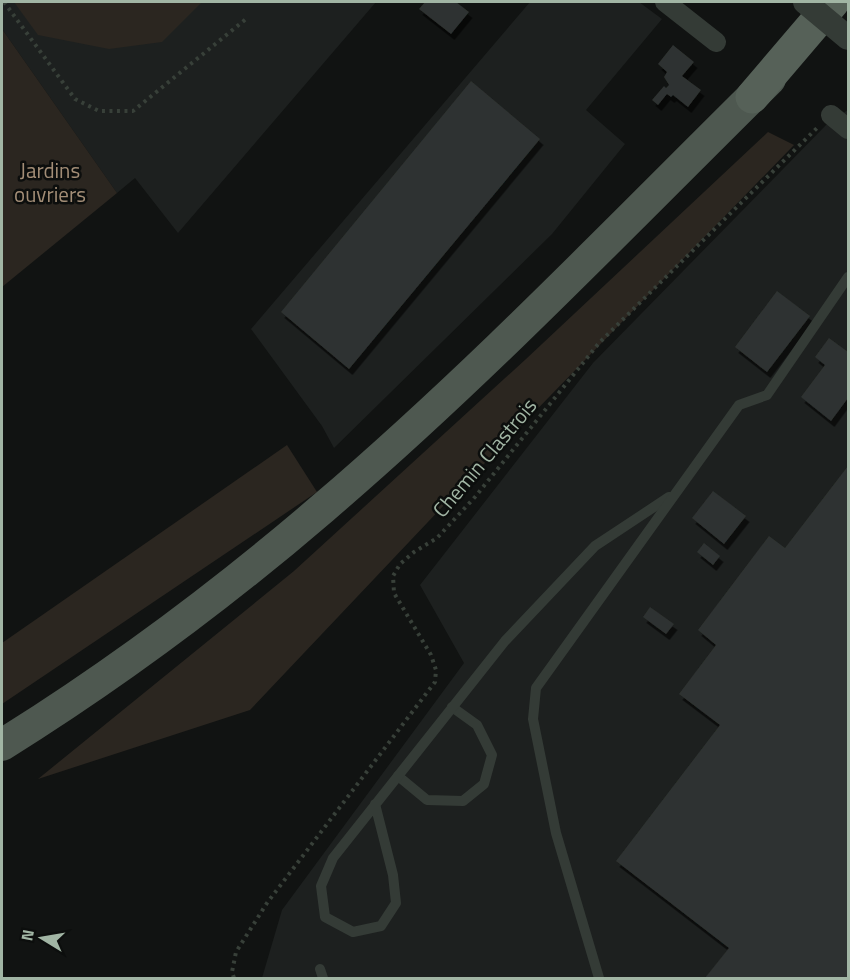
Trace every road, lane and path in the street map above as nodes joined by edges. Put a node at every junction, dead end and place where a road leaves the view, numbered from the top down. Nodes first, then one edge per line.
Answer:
1 (4, 2) edge
2 (665, 2) edge
3 (804, 2) edge
4 (833, 2) edge
5 (849, 3) edge
6 (246, 19) dead end
7 (849, 38) edge
8 (716, 42) dead end
9 (752, 97) junction
10 (831, 115) joint
11 (849, 129) edge
12 (849, 277) edge
13 (677, 492) junction
14 (452, 707) junction
15 (2, 745) edge
16 (398, 776) junction
17 (375, 804) junction
18 (234, 978) edge
19 (599, 978) edge

1 - 6 path
2 - 8 street
3 - 7 street, bridge
4 - 9 highway
5 - 9 main road
9 - 15 main road
10 - 11 street
10 - 18 path, Chemin Clastrois
12 - 13 lane
13 - 14 lane
13 - 19 lane
14 - 16 lane
14 - 16 lane
16 - 17 lane
17 - 17 lane

